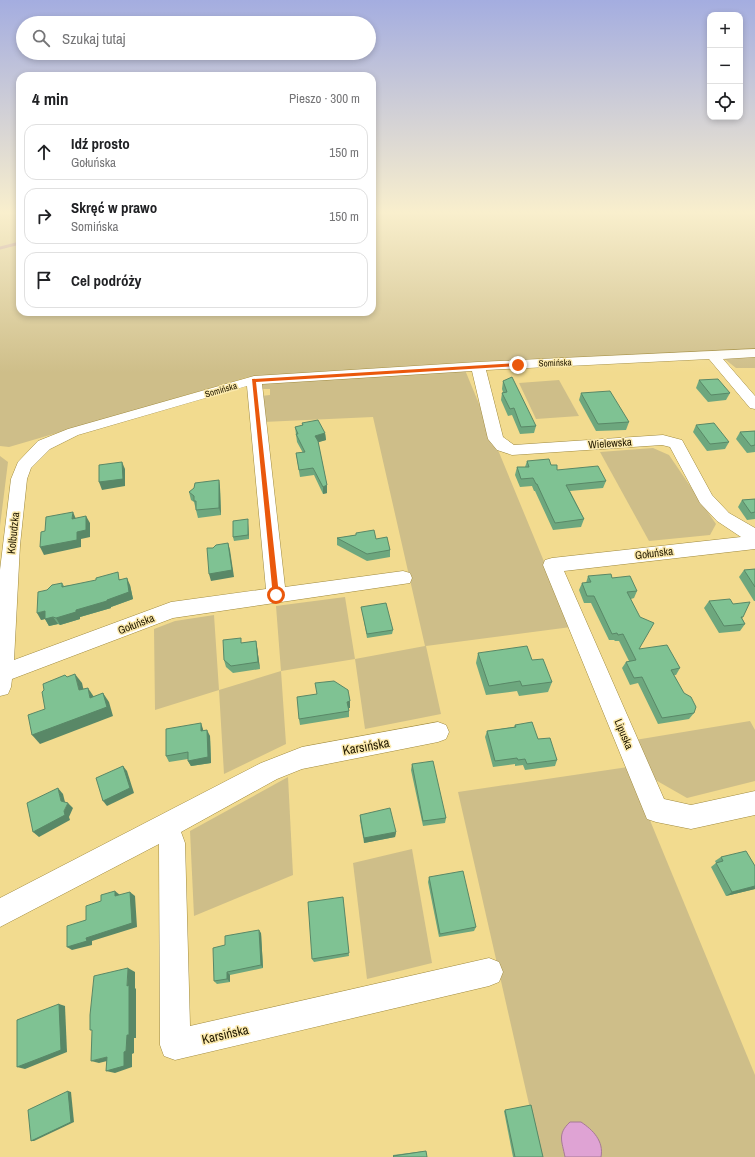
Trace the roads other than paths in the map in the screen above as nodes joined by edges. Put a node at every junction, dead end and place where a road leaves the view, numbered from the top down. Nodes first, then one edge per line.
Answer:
1 (755, 353) edge
2 (714, 356) junction
3 (478, 366) junction
4 (254, 380) junction
5 (755, 405) edge
6 (33, 455) joint
7 (755, 537) edge
8 (755, 542) edge
9 (552, 565) joint
10 (403, 578) dead end
11 (276, 595) junction
12 (1, 680) edge
13 (438, 732) dead end
14 (755, 803) edge
15 (167, 826) junction
16 (0, 913) edge
17 (489, 972) dead end

1 - 2 street, Somińska
2 - 3 street, Somińska
2 - 5 street
3 - 4 street, Somińska
3 - 7 street, Wielewska
4 - 6 street, Somińska
4 - 11 street
6 - 12 street, Kolbudzka
8 - 9 street, Gołuńska
9 - 14 street, Lipuska
10 - 11 street, Gołuńska
11 - 12 street, Gołuńska
13 - 15 street, Karsińska
15 - 16 street, Karsińska
15 - 17 street, Karsińska

